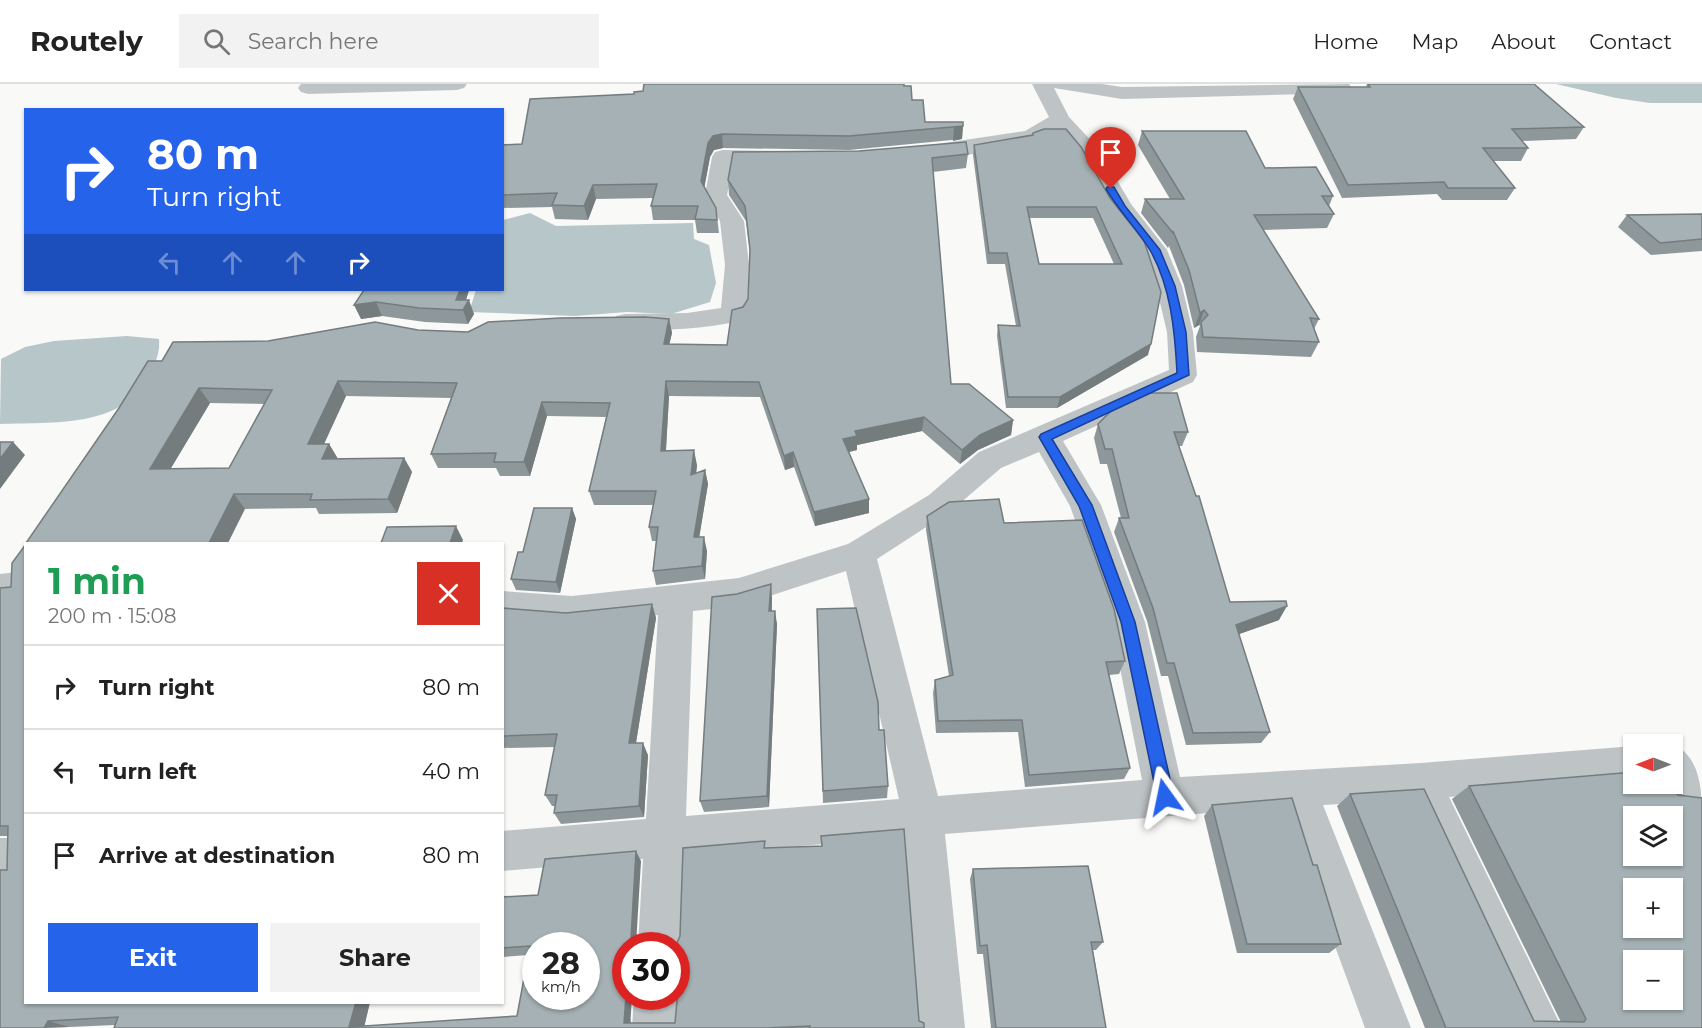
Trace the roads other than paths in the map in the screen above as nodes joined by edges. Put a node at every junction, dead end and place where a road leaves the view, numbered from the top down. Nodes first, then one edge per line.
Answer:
1 (457, 84) edge
2 (1042, 84) edge
3 (1061, 84) edge
4 (1361, 87) edge
5 (308, 88) dead end
6 (1060, 119) junction
7 (903, 154) edge
8 (798, 158) edge
9 (600, 322) edge
10 (1045, 437) junction
11 (859, 554) junction
12 (24, 585) edge
13 (0, 588) edge
14 (676, 598) junction
15 (504, 605) edge
16 (1702, 758) edge
17 (1683, 760) edge
18 (1623, 765) edge
19 (1683, 778) edge
20 (1421, 780) junction
21 (1297, 788) junction
22 (1165, 797) junction
23 (1702, 806) edge
24 (923, 816) junction
25 (666, 837) junction
26 (504, 851) edge
27 (0, 858) edge
28 (24, 858) edge
29 (661, 932) edge
30 (656, 1010) edge
31 (655, 1028) edge
32 (942, 1028) edge
33 (1388, 1028) edge
34 (1539, 1028) edge

1 - 5 street
2 - 6 street
3 - 4 street
6 - 7 street
6 - 10 street
8 - 9 street
10 - 11 street
10 - 22 street
11 - 14 street
11 - 24 street
12 - 13 street
14 - 15 street
14 - 25 street
16 - 17 street
18 - 20 street
19 - 23 street
20 - 21 street
20 - 34 street
21 - 22 street
21 - 33 street
22 - 24 street
24 - 25 street
24 - 32 street
25 - 26 street
25 - 29 street
27 - 28 street
30 - 31 street

